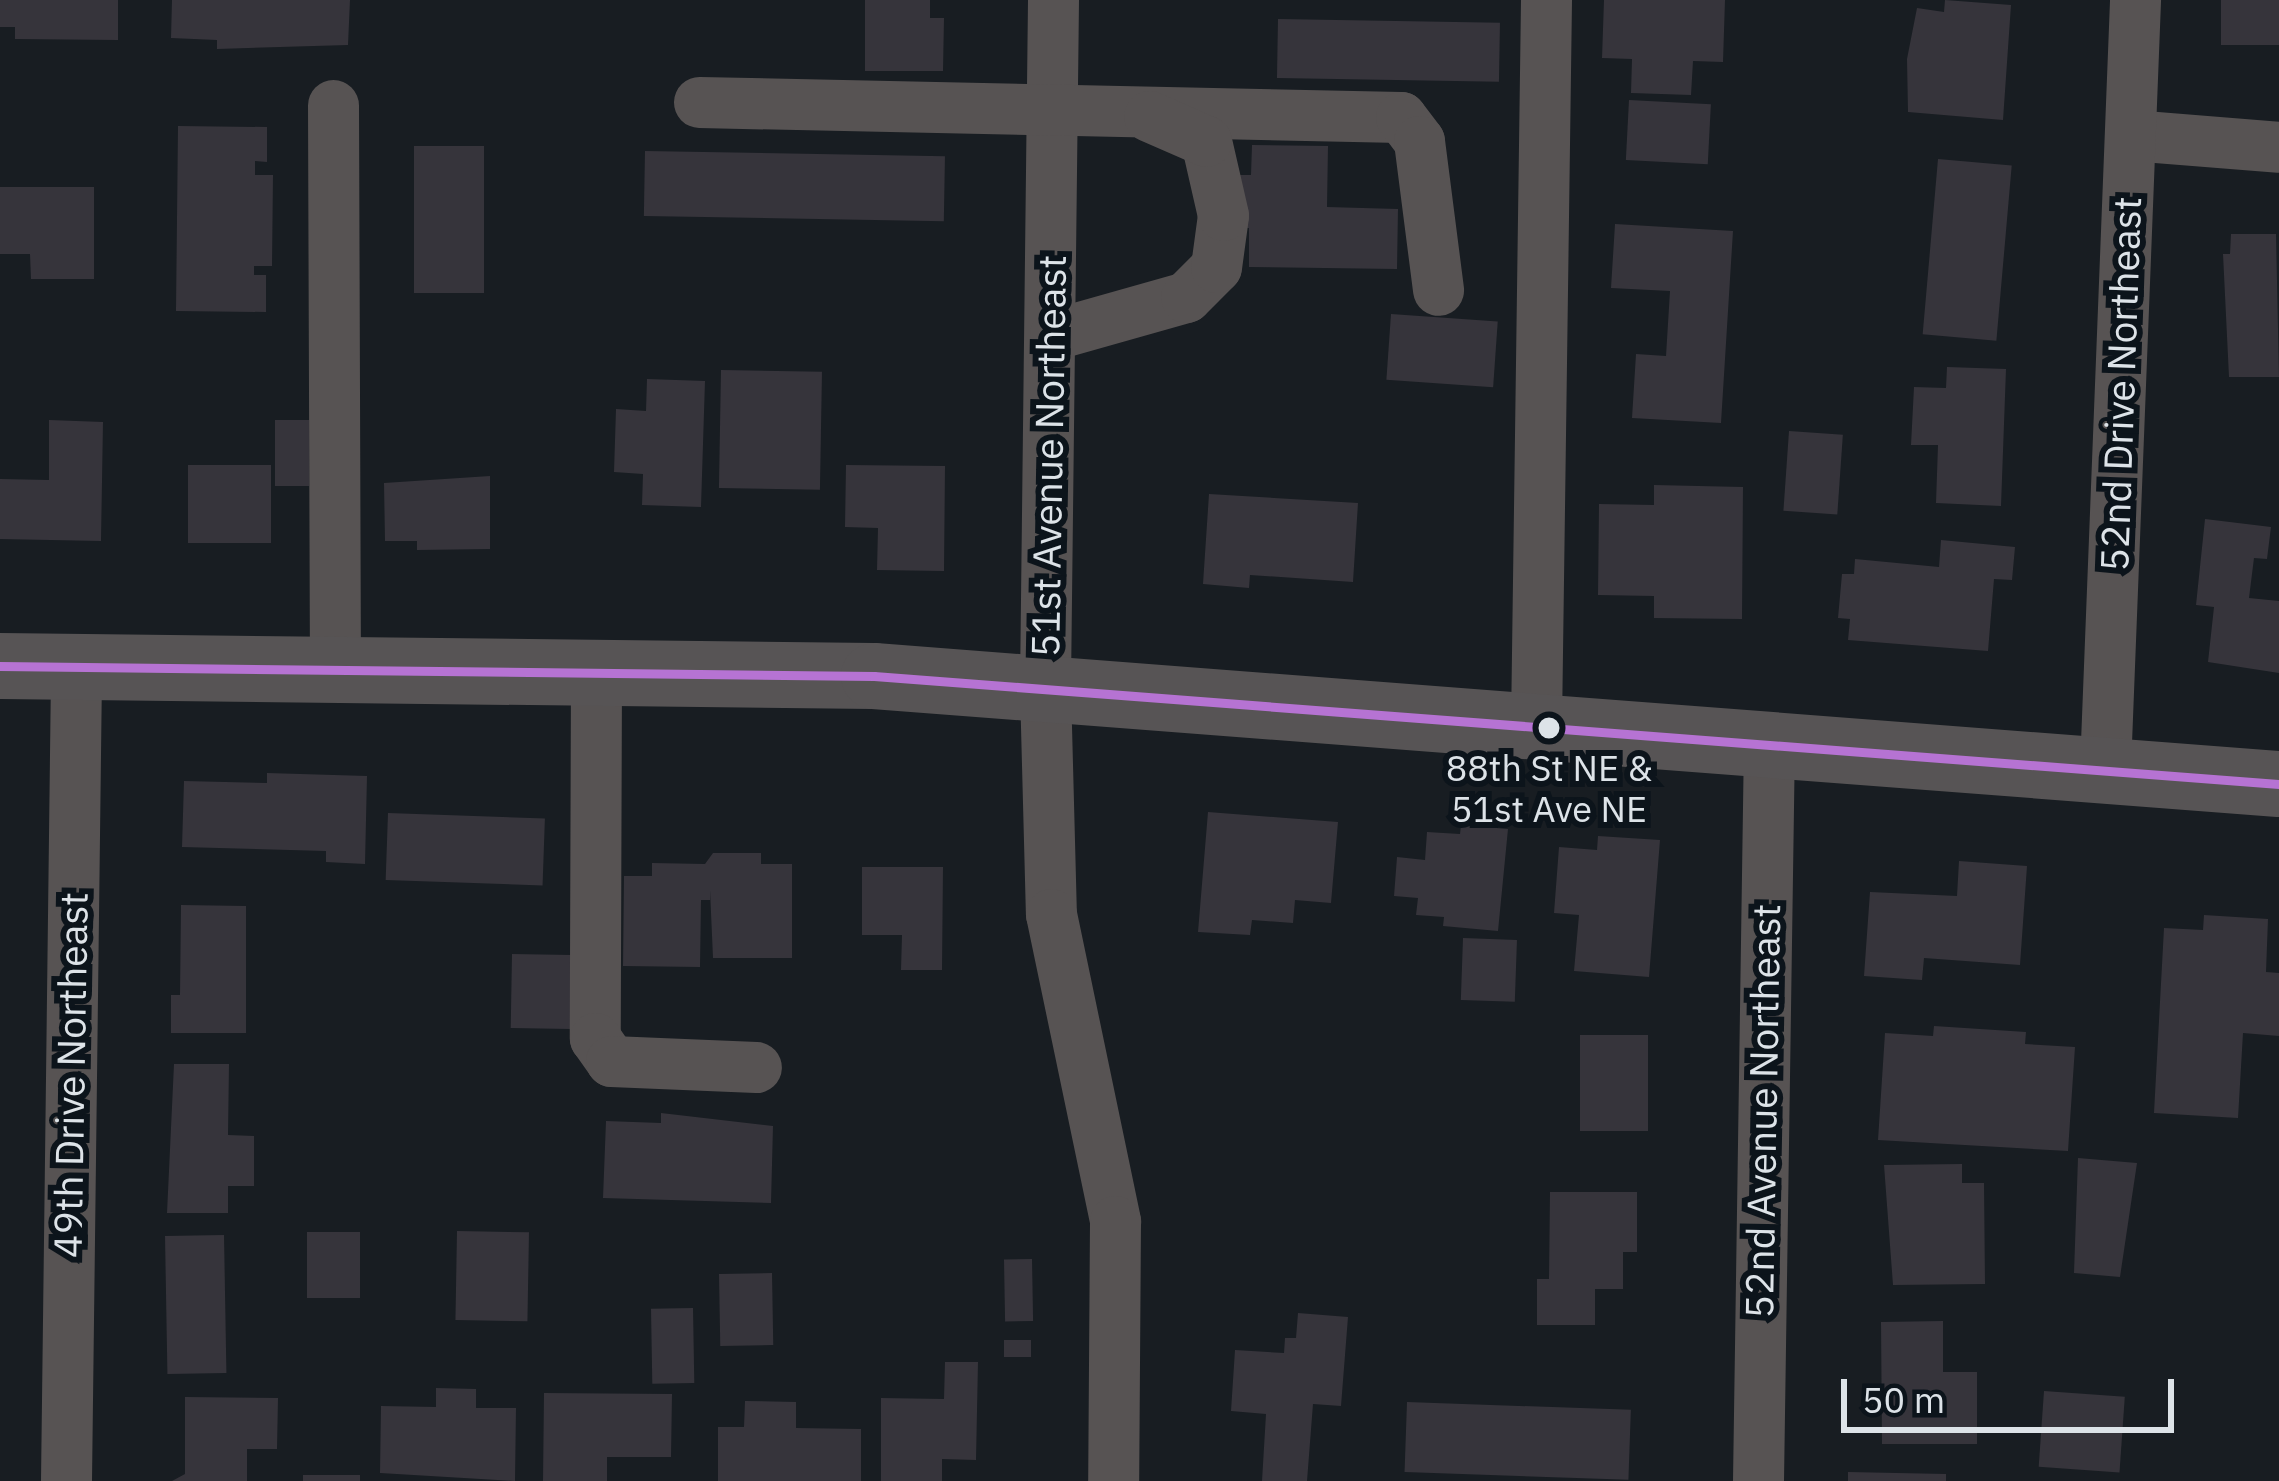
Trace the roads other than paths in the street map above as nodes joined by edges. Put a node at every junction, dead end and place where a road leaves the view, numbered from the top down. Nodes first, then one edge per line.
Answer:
1 (1053, 0) edge
2 (1546, 0) edge
3 (2135, 0) edge
4 (699, 102) dead end
5 (333, 105) dead end
6 (1133, 111) junction
7 (1051, 112) junction
8 (2131, 135) junction
9 (2279, 147) edge
10 (1438, 290) dead end
11 (1054, 334) junction
12 (0, 666) edge
13 (76, 669) junction
14 (335, 674) junction
15 (596, 674) junction
16 (1045, 688) junction
17 (1536, 724) junction
18 (1769, 740) junction
19 (2105, 768) junction
20 (2279, 784) edge
21 (756, 1067) dead end
22 (66, 1481) edge
23 (1113, 1481) edge
24 (1758, 1481) edge

1 - 7 street, 51st Avenue Northeast
2 - 17 street
3 - 8 street, 52nd Drive Northeast
4 - 7 street
5 - 14 street
6 - 7 street
6 - 10 street
6 - 11 street
7 - 11 street, 51st Avenue Northeast
8 - 9 street
8 - 19 street, 52nd Drive Northeast
11 - 16 street, 51st Avenue Northeast
12 - 13 main road
13 - 14 main road
13 - 22 street, 49th Drive Northeast
14 - 15 main road
15 - 16 main road
15 - 21 street
16 - 17 main road
16 - 23 street, 51st Avenue Northeast
17 - 18 main road
18 - 19 main road
18 - 24 street, 52nd Avenue Northeast
19 - 20 main road

